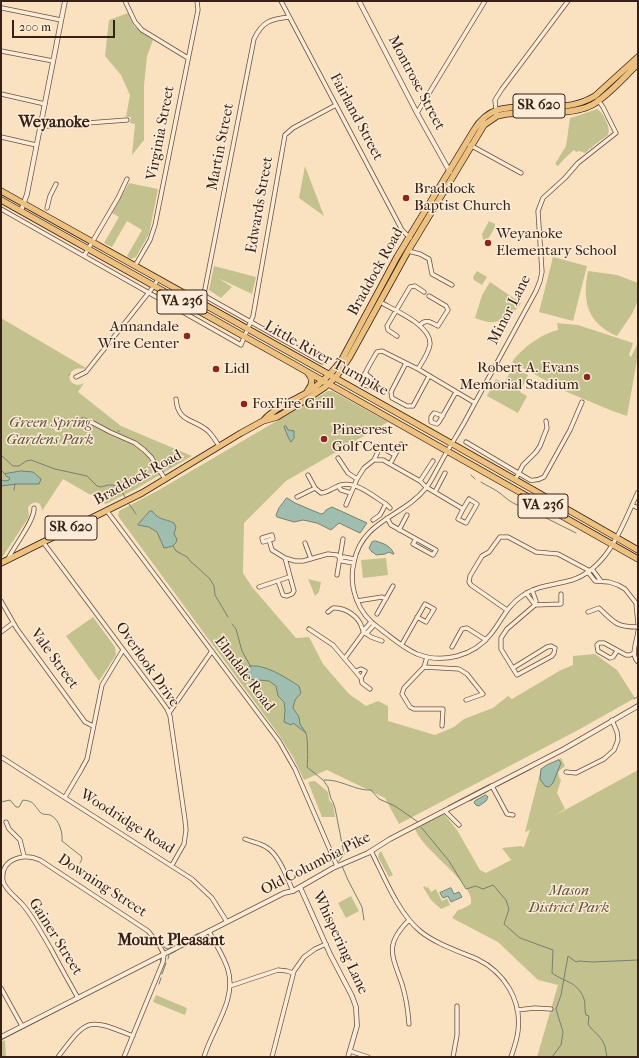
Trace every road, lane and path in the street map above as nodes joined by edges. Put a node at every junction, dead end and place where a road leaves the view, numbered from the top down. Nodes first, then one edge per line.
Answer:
1 (65, 1) edge
2 (125, 1) edge
3 (197, 1) edge
4 (280, 1) edge
5 (359, 1) edge
6 (485, 1) edge
7 (568, 1) edge
8 (2, 8) dead end
9 (289, 17) junction
10 (61, 20) junction
11 (1, 51) edge
12 (188, 58) junction
13 (53, 61) junction
14 (637, 62) edge
15 (1, 94) edge
16 (596, 98) junction
17 (45, 104) junction
18 (336, 105) junction
19 (417, 113) junction
20 (496, 113) junction
21 (127, 120) dead end
22 (40, 126) junction
23 (1, 137) edge
24 (469, 144) junction
25 (36, 145) junction
26 (449, 170) junction
27 (521, 174) dead end
28 (452, 176) junction
29 (127, 179) dead end
30 (56, 184) dead end
31 (1, 191) edge
32 (1, 200) edge
33 (24, 204) junction
34 (47, 208) dead end
35 (1, 209) edge
36 (21, 211) junction
37 (18, 219) junction
38 (409, 237) junction
39 (414, 241) junction
40 (92, 242) junction
41 (88, 249) junction
42 (408, 251) junction
43 (84, 256) junction
44 (135, 266) junction
45 (158, 279) junction
46 (452, 284) dead end
47 (154, 286) junction
48 (149, 292) junction
49 (424, 292) dead end
50 (204, 295) junction
51 (429, 296) dead end
52 (377, 300) junction
53 (200, 303) junction
54 (222, 306) junction
55 (396, 311) junction
56 (217, 312) junction
57 (237, 314) junction
58 (214, 320) junction
59 (234, 322) junction
60 (250, 322) junction
61 (420, 325) junction
62 (209, 327) junction
63 (247, 329) junction
64 (244, 336) junction
65 (276, 336) junction
66 (398, 336) dead end
67 (274, 344) junction
68 (312, 356) junction
69 (322, 362) dead end
70 (309, 363) junction
71 (406, 363) junction
72 (418, 369) junction
73 (304, 370) junction
74 (365, 373) dead end
75 (333, 376) junction
76 (429, 376) junction
77 (76, 377) dead end
78 (325, 383) junction
79 (456, 392) junction
80 (304, 394) junction
81 (176, 399) dead end
82 (582, 402) dead end
83 (475, 403) junction
84 (443, 416) dead end
85 (546, 420) dead end
86 (77, 421) dead end
87 (263, 421) junction
88 (466, 442) dead end
89 (401, 444) dead end
90 (452, 444) junction
91 (219, 446) junction
92 (447, 452) junction
93 (395, 455) junction
94 (338, 458) dead end
95 (374, 460) junction
96 (495, 460) junction
97 (433, 461) dead end
98 (390, 464) junction
99 (492, 467) junction
100 (445, 473) dead end
101 (519, 474) junction
102 (308, 475) dead end
103 (165, 479) junction
104 (357, 479) junction
105 (515, 480) junction
106 (420, 481) junction
107 (354, 485) junction
108 (338, 486) junction
109 (315, 488) junction
110 (426, 488) junction
111 (435, 492) junction
112 (638, 492) edge
113 (351, 493) junction
114 (297, 497) dead end
115 (386, 504) junction
116 (346, 505) dead end
117 (632, 505) junction
118 (34, 508) dead end
119 (390, 508) dead end
120 (638, 508) edge
121 (463, 509) junction
122 (107, 510) junction
123 (407, 515) dead end
124 (387, 518) junction
125 (373, 520) dead end
126 (399, 530) junction
127 (616, 538) junction
128 (343, 539) dead end
129 (416, 539) junction
130 (269, 540) dead end
131 (43, 542) junction
132 (305, 543) dead end
133 (611, 544) junction
134 (638, 550) edge
135 (285, 558) junction
136 (340, 558) junction
137 (311, 559) junction
138 (638, 559) edge
139 (7, 560) junction
140 (354, 561) junction
141 (1, 563) edge
142 (590, 571) junction
143 (337, 575) dead end
144 (289, 577) junction
145 (278, 581) junction
146 (393, 586) dead end
147 (259, 587) dead end
148 (532, 590) junction
149 (526, 593) junction
150 (561, 594) dead end
151 (386, 599) junction
152 (1, 601) edge
153 (358, 601) junction
154 (637, 603) edge
155 (535, 605) junction
156 (507, 610) junction
157 (328, 612) dead end
158 (588, 612) dead end
159 (377, 614) dead end
160 (417, 617) junction
161 (13, 623) junction
162 (373, 623) junction
163 (638, 624) edge
164 (638, 627) edge
165 (309, 629) dead end
166 (638, 631) edge
167 (1, 632) edge
168 (364, 632) junction
169 (486, 640) junction
170 (382, 641) dead end
171 (402, 644) junction
172 (452, 647) dead end
173 (123, 650) junction
174 (212, 651) junction
175 (617, 651) junction
176 (634, 653) junction
177 (427, 657) junction
178 (345, 658) junction
179 (638, 662) edge
180 (424, 667) junction
181 (513, 668) junction
182 (356, 672) junction
183 (361, 678) junction
184 (370, 689) dead end
185 (466, 700) dead end
186 (638, 706) edge
187 (169, 713) junction
188 (612, 720) junction
189 (93, 726) junction
190 (442, 726) dead end
191 (1, 757) edge
192 (566, 772) dead end
193 (492, 786) junction
194 (65, 796) junction
195 (445, 811) junction
196 (513, 815) dead end
197 (6, 822) dead end
198 (459, 825) dead end
199 (245, 839) dead end
200 (371, 851) junction
201 (24, 856) junction
202 (172, 865) junction
203 (337, 866) junction
204 (300, 886) junction
205 (293, 890) junction
206 (409, 920) junction
207 (227, 922) junction
208 (209, 931) junction
209 (326, 944) junction
210 (164, 954) junction
211 (293, 973) junction
212 (230, 986) junction
213 (1, 988) edge
214 (78, 998) junction
215 (457, 1006) dead end
216 (551, 1009) dead end
217 (517, 1010) junction
218 (409, 1024) dead end
219 (22, 1026) junction
220 (133, 1036) junction
221 (1, 1037) edge
222 (350, 1051) junction
223 (58, 1057) edge
224 (124, 1057) edge
225 (204, 1057) edge
226 (272, 1057) edge
227 (348, 1057) edge
228 (368, 1057) edge
229 (453, 1057) edge
230 (511, 1057) edge

1 - 10 street
2 - 12 street
3 - 12 street, Virginia Street
4 - 9 street, Fairland Street
5 - 19 street, Montrose Street
6 - 19 street
7 - 20 street
8 - 10 street
9 - 18 street, Fairland Street
9 - 50 street, Martin Street
10 - 13 street
11 - 13 street
12 - 44 street, Virginia Street
13 - 17 street
14 - 16 main road, SR 620
15 - 17 street
16 - 20 main road, SR 620
16 - 83 street, Minor Lane
17 - 22 street
18 - 38 street, Fairland Street
18 - 60 street, Edwards Street
19 - 26 street, Montrose Street
20 - 24 main road, Braddock Road / SR 620
21 - 22 street
22 - 25 street
23 - 25 street
24 - 26 main road, Braddock Road / SR 620
24 - 27 street
24 - 28 main road, Braddock Road / SR 620
25 - 33 street
26 - 28 street, Montrose Street
26 - 38 main road, Braddock Road / SR 620
28 - 39 main road, Braddock Road / SR 620
29 - 40 street
30 - 34 street
31 - 33 main road, Little River Turnpike / VA 236
32 - 36 main road, Little River Turnpike / VA 236
33 - 36 street
33 - 40 main road, Little River Turnpike / VA 236
35 - 37 street
36 - 37 street
36 - 41 main road, Little River Turnpike / VA 236
37 - 43 street
38 - 39 street, Fairland Street
38 - 52 main road, Braddock Road / SR 620
39 - 42 main road, Braddock Road / SR 620
40 - 41 street
40 - 44 main road, Little River Turnpike / VA 236
41 - 43 street
41 - 47 main road, Little River Turnpike / VA 236
42 - 46 street
42 - 52 main road, Braddock Road / SR 620
43 - 48 street
44 - 45 main road, Little River Turnpike / VA 236
45 - 47 street
45 - 53 main road, Little River Turnpike / VA 236
47 - 48 street
47 - 58 main road, Little River Turnpike / VA 236
48 - 62 street
48 - 77 street
49 - 55 street
50 - 53 street, Martin Street
50 - 54 street
51 - 61 street
52 - 55 street
52 - 75 main road, Braddock Road / SR 620
53 - 56 main road, Little River Turnpike / VA 236
54 - 56 street
54 - 57 street
55 - 61 street
55 - 66 street
56 - 59 main road, Little River Turnpike / VA 236
57 - 59 street
57 - 60 street
58 - 62 street
58 - 64 main road, Little River Turnpike / VA 236
59 - 63 main road, Little River Turnpike / VA 236
60 - 63 street, Edwards Street
60 - 65 street
61 - 72 street
62 - 64 street
63 - 64 street, Edwards Street
63 - 67 main road, Little River Turnpike / VA 236
64 - 73 main road, Little River Turnpike / VA 236
65 - 67 street
65 - 68 street
67 - 70 main road, Little River Turnpike / VA 236
68 - 69 street
68 - 70 street
70 - 75 main road, Little River Turnpike / VA 236
71 - 72 street
71 - 74 street
71 - 76 street
72 - 76 street
73 - 78 main road, Little River Turnpike / VA 236
73 - 80 main road
75 - 78 main road, Braddock Road / SR 620
75 - 90 main road, Little River Turnpike / VA 236
76 - 79 street
78 - 80 main road, Braddock Road / SR 620
78 - 87 main road, Braddock Road / SR 620
78 - 92 main road, Little River Turnpike / VA 236
79 - 83 street
79 - 84 street
80 - 87 main road, Braddock Road / SR 620
81 - 91 street
82 - 101 street
83 - 90 street, Minor Lane
85 - 101 street
86 - 103 street
87 - 91 main road, Braddock Road / SR 620
88 - 96 street
89 - 93 street
90 - 92 street, Minor Lane
90 - 99 main road, Little River Turnpike / VA 236
91 - 103 main road, Braddock Road / SR 620
92 - 110 street, Minor Lane
92 - 133 main road, Little River Turnpike / VA 236
93 - 95 street
93 - 98 street
94 - 104 street
95 - 98 street
95 - 104 street
96 - 99 street
96 - 101 street
97 - 106 street
98 - 106 street
99 - 105 main road, Little River Turnpike / VA 236
100 - 111 street
101 - 105 street
102 - 109 street
103 - 122 main road, Braddock Road / SR 620
104 - 107 street
105 - 127 main road, Little River Turnpike / VA 236
106 - 110 street
107 - 108 street
107 - 113 street
107 - 115 street
108 - 109 street
108 - 113 street
109 - 114 street
110 - 111 street
110 - 124 street, Minor Lane
111 - 121 street
112 - 117 street
113 - 116 street
115 - 119 street
115 - 125 street
117 - 120 street
117 - 127 street
118 - 139 street
121 - 121 street
122 - 131 main road, Braddock Road / SR 620
122 - 174 street, Elmdale Road
123 - 126 street
124 - 126 street
124 - 140 street, Minor Lane
126 - 129 street
127 - 133 street
127 - 134 main road, Little River Turnpike / VA 236
128 - 136 street
129 - 129 street
130 - 135 street
131 - 139 main road, Braddock Road / SR 620
131 - 173 street, Overlook Drive
132 - 137 street
133 - 138 main road, Little River Turnpike / VA 236
133 - 142 street
135 - 137 street
135 - 144 street
136 - 137 street
136 - 140 street
136 - 143 street
139 - 141 main road, Braddock Road / SR 620
140 - 153 street
142 - 148 street
142 - 154 street
142 - 156 street
144 - 145 street
144 - 145 street
145 - 147 street
146 - 151 street
148 - 149 street
148 - 155 street
149 - 155 street
149 - 156 street
150 - 155 street
151 - 153 street
151 - 159 street
152 - 161 street, Vale Street
153 - 162 street
154 - 163 street
155 - 181 street
156 - 169 street
157 - 168 street
158 - 164 street
160 - 160 street
160 - 171 street
161 - 167 street
161 - 189 street, Vale Street
162 - 168 street
162 - 171 street
165 - 178 street
166 - 176 street
168 - 170 street
168 - 178 street
169 - 172 street
169 - 177 street
171 - 177 street
173 - 187 street, Overlook Drive
173 - 189 street
174 - 187 street
174 - 203 street, Elmdale Road
175 - 175 street
175 - 176 street
176 - 179 street
177 - 180 street
178 - 182 street
180 - 185 street
180 - 190 street
181 - 181 street
182 - 183 street
182 - 183 street
183 - 184 street
186 - 188 street, Old Columbia Pike
187 - 202 street, Overlook Drive
188 - 192 street
188 - 193 street, Old Columbia Pike
189 - 194 street
191 - 194 street, Woodridge Road
193 - 195 street, Old Columbia Pike
193 - 196 street
194 - 202 street, Woodridge Road
195 - 198 street
195 - 200 street, Old Columbia Pike
197 - 201 street
199 - 205 street
200 - 203 street, Old Columbia Pike
200 - 206 street
201 - 210 street, Downing Street
201 - 214 street, Gainer Street
202 - 207 street, Woodridge Road
203 - 204 street, Old Columbia Pike
204 - 205 street, Old Columbia Pike
204 - 209 street, Whispering Lane
205 - 207 street, Old Columbia Pike
206 - 217 street
206 - 218 street
207 - 208 street, Old Columbia Pike
208 - 210 street, Old Columbia Pike
208 - 212 street
209 - 211 street
209 - 222 street, Whispering Lane
210 - 214 street, Old Columbia Pike
210 - 220 street
211 - 212 street
211 - 226 street
212 - 225 street
213 - 219 street
214 - 219 street, Old Columbia Pike
215 - 229 street
216 - 217 street
217 - 230 street
219 - 221 street, Old Columbia Pike
220 - 223 street
220 - 224 street
222 - 227 street, Whispering Lane
222 - 228 street

